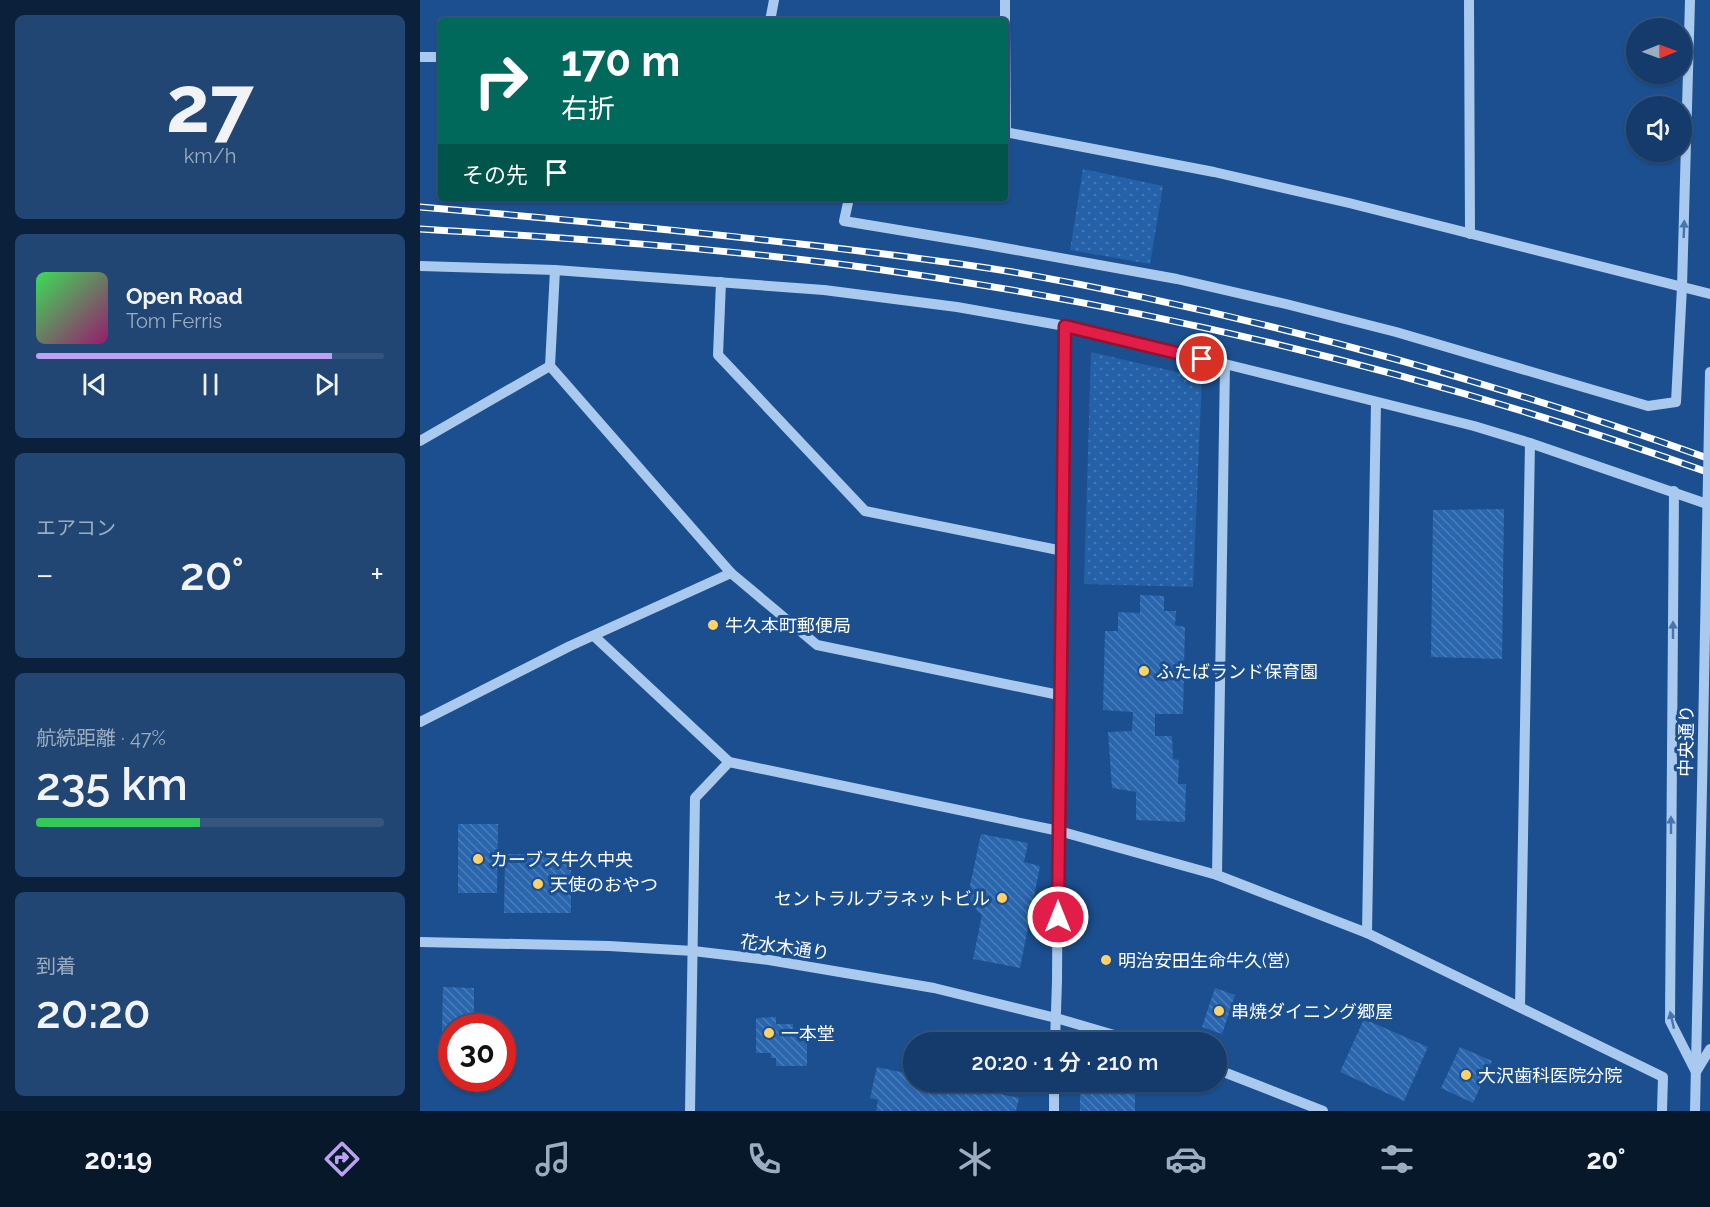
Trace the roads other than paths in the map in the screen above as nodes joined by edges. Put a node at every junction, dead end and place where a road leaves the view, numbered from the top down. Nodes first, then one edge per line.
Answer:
1 (774, 0) edge
2 (1005, 0) edge
3 (1470, 0) edge
4 (1690, 0) edge
5 (771, 18) edge
6 (1005, 18) edge
7 (420, 57) edge
8 (438, 57) edge
9 (1008, 132) edge
10 (848, 201) edge
11 (1470, 234) junction
12 (420, 266) edge
13 (555, 270) junction
14 (721, 282) junction
15 (1682, 287) junction
16 (1710, 294) edge
17 (1065, 326) junction
18 (1225, 364) junction
19 (550, 366) junction
20 (1710, 372) edge
21 (1376, 402) junction
22 (420, 441) edge
23 (1530, 443) junction
24 (1674, 491) junction
25 (1710, 505) edge
26 (1063, 551) junction
27 (731, 573) junction
28 (594, 636) junction
29 (1059, 695) junction
30 (420, 722) edge
31 (729, 762) junction
32 (1059, 831) junction
33 (1217, 875) junction
34 (1366, 933) junction
35 (420, 942) edge
36 (693, 951) junction
37 (1520, 1007) junction
38 (1056, 1018) junction
39 (1055, 1032) edge
40 (1104, 1032) edge
41 (1710, 1049) edge
42 (1696, 1072) junction
43 (1227, 1073) edge
44 (1054, 1092) edge
45 (690, 1111) edge
46 (1054, 1111) edge
47 (1323, 1111) edge
48 (1662, 1111) edge
49 (1695, 1111) edge

1 - 5 street
2 - 6 street
3 - 11 street
15 -> 4 street
7 - 8 street
9 - 11 street
10 - 15 street
11 - 15 street
12 - 13 street
13 - 14 street
13 - 19 street
14 - 17 street
14 - 26 street
15 - 16 street
17 - 18 street
17 - 26 street
18 - 21 street
18 - 33 street
19 - 22 street
19 - 27 street
20 - 42 street, 中央通り, bridge
21 - 23 street
21 - 34 street
23 - 24 street
23 - 37 street
24 - 25 street
42 -> 24 street
26 - 29 street
27 - 28 street
27 - 29 street
28 - 30 street
28 - 31 street
29 - 32 street
31 - 32 street
31 - 36 street
32 - 33 street
32 - 38 street
33 - 34 street
34 - 37 street
35 - 36 street, 花水木通り
36 - 38 street, 花水木通り
36 - 45 street
37 - 48 street
38 - 39 street
38 - 40 street, 花水木通り
41 - 42 street
42 - 49 street, 中央通り
43 - 47 street
44 - 46 street

